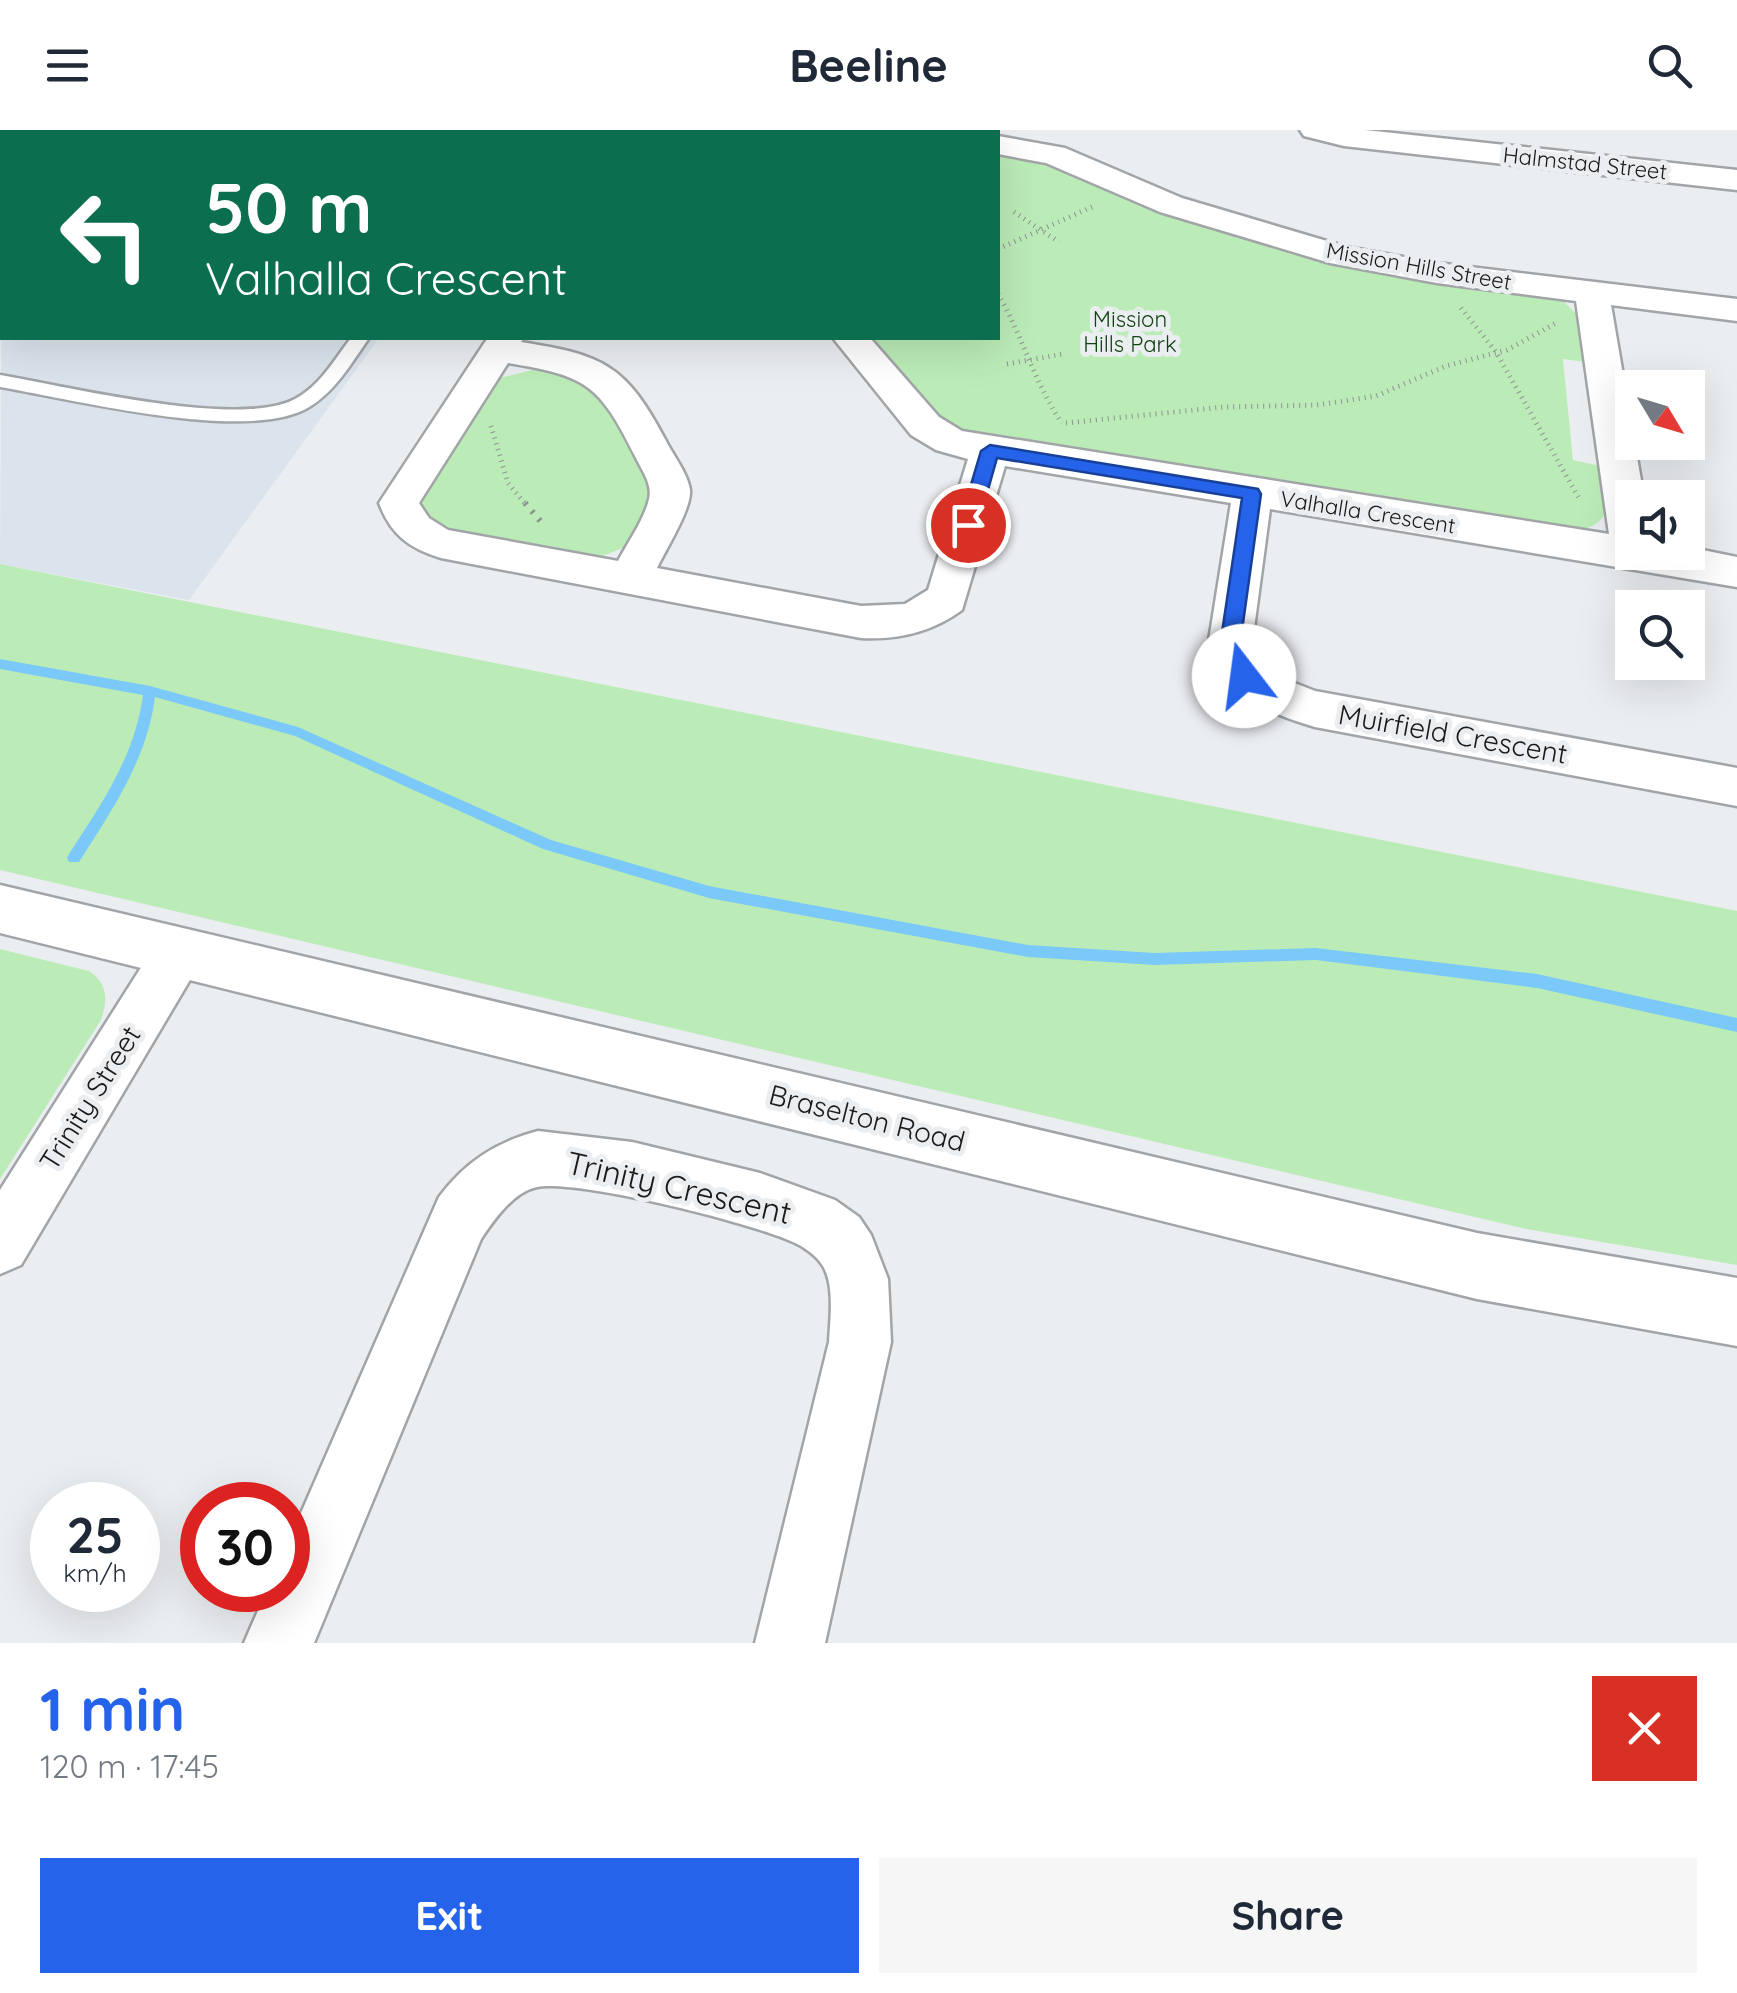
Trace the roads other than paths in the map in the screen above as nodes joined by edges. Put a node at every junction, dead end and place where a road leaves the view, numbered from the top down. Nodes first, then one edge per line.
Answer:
1 (1315, 130) edge
2 (1000, 145) edge
3 (1737, 180) edge
4 (1592, 294) junction
5 (1737, 310) edge
6 (359, 340) edge
7 (854, 340) edge
8 (502, 344) edge
9 (0, 381) edge
10 (990, 451) junction
11 (1622, 480) edge
12 (1252, 494) junction
13 (1615, 549) edge
14 (1705, 566) edge
15 (1737, 572) edge
16 (631, 578) junction
17 (1737, 786) edge
18 (0, 909) edge
19 (179, 952) junction
20 (0, 1244) edge
21 (1737, 1312) edge
22 (279, 1643) edge
23 (790, 1643) edge

1 - 3 street, Halmstad Street
2 - 4 street, Mission Hills Street
4 - 5 street, Mission Hills Street
4 - 11 street
6 - 9 lane
7 - 10 street, Valhalla Crescent
8 - 16 street
8 - 16 street
10 - 12 street, Valhalla Crescent
10 - 16 street
12 - 13 street, Valhalla Crescent
12 - 17 street, Muirfield Crescent
14 - 15 street, Valhalla Crescent
18 - 19 street, Braselton Road
19 - 20 street, Trinity Street
19 - 21 street, Braselton Road
22 - 23 street, Trinity Crescent

